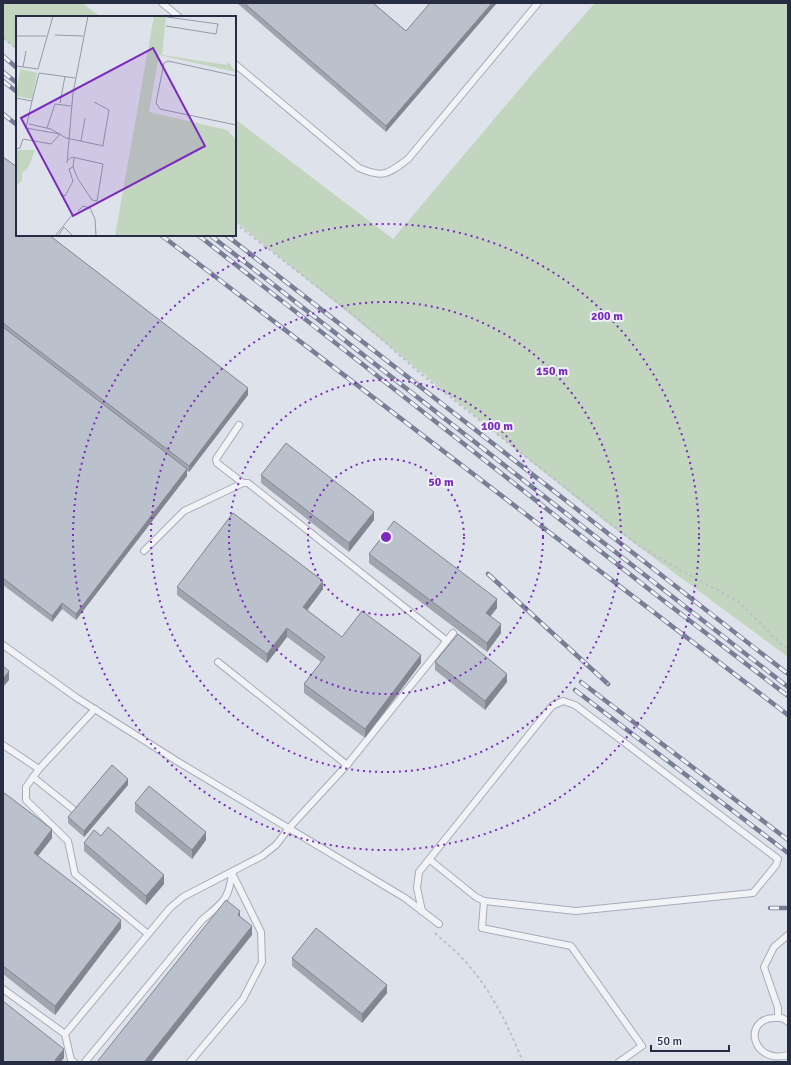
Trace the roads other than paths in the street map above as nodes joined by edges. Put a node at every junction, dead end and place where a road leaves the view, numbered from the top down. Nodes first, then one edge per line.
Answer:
1 (162, 3) edge
2 (538, 3) edge
3 (178, 16) edge
4 (236, 65) edge
5 (239, 424) dead end
6 (243, 483) junction
7 (144, 551) dead end
8 (453, 633) dead end
9 (447, 641) junction
10 (3, 644) edge
11 (218, 662) dead end
12 (95, 710) junction
13 (3, 745) edge
14 (347, 765) junction
15 (39, 769) junction
16 (34, 777) junction
17 (74, 810) edge
18 (288, 828) junction
19 (430, 860) junction
20 (232, 873) junction
21 (484, 900) junction
22 (422, 911) junction
23 (439, 924) dead end
24 (148, 934) junction
25 (788, 935) edge
26 (3, 989) edge
27 (778, 1018) junction
28 (788, 1022) edge
29 (65, 1034) junction
30 (788, 1055) edge
31 (779, 1061) edge
32 (74, 1062) edge
33 (85, 1062) edge
34 (190, 1062) edge
35 (619, 1062) edge

1 - 3 lane
2 - 4 lane
5 - 6 lane
6 - 7 lane
6 - 9 lane
8 - 9 lane
9 - 14 lane
10 - 12 lane
11 - 14 lane
12 - 15 lane
12 - 18 lane
13 - 15 lane
14 - 18 lane
15 - 16 lane
16 - 17 lane
16 - 24 lane
18 - 20 lane
18 - 22 lane
19 - 21 lane
19 - 21 lane
19 - 22 lane
20 - 24 lane
20 - 33 lane
20 - 34 lane
21 - 35 lane
22 - 23 lane
24 - 29 lane
25 - 27 lane
26 - 29 lane
27 - 28 lane
27 - 31 lane
29 - 32 lane
30 - 31 lane

